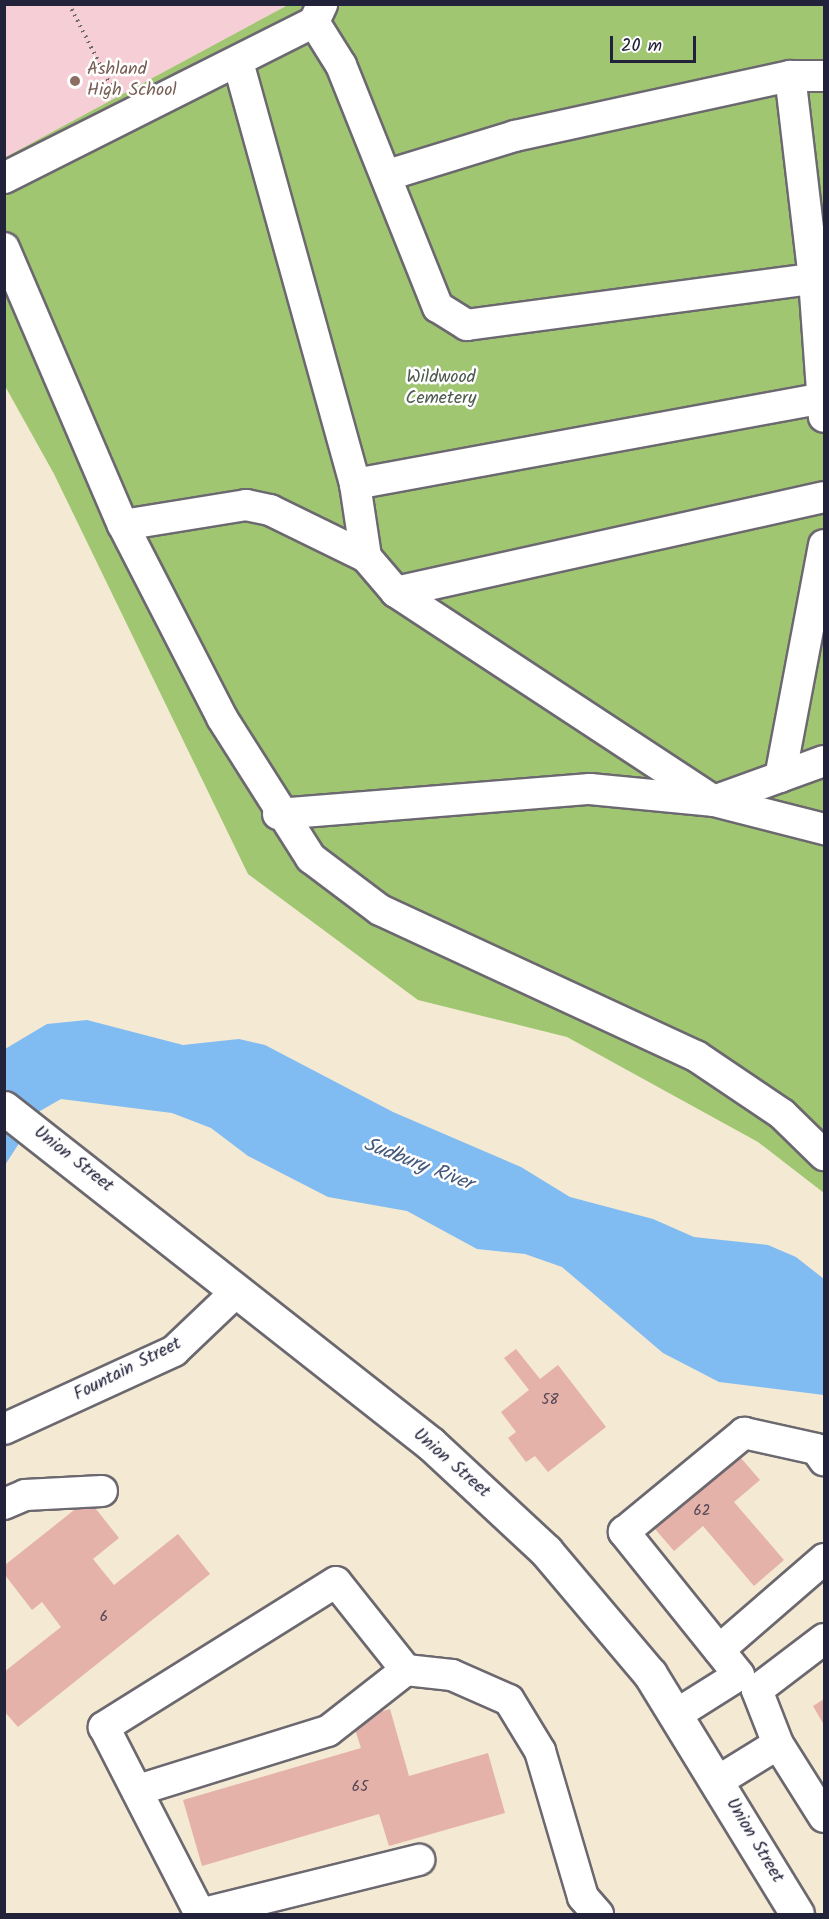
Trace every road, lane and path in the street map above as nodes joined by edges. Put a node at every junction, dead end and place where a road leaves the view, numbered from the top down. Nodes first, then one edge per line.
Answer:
1 (69, 4) edge
2 (318, 11) edge
3 (238, 62) junction
4 (790, 76) junction
5 (825, 76) edge
6 (127, 115) junction
7 (388, 175) junction
8 (4, 178) edge
9 (4, 248) edge
10 (819, 278) edge
11 (824, 404) edge
12 (355, 484) junction
13 (825, 497) edge
14 (123, 525) junction
15 (825, 545) edge
16 (366, 557) junction
17 (396, 592) junction
18 (825, 760) edge
19 (780, 777) junction
20 (714, 801) junction
21 (278, 814) junction
22 (825, 829) edge
23 (4, 1108) edge
24 (825, 1155) edge
25 (237, 1292) junction
26 (4, 1429) edge
27 (825, 1460) edge
28 (102, 1491) dead end
29 (4, 1504) edge
30 (825, 1559) edge
31 (825, 1639) edge
32 (719, 1650) junction
33 (406, 1670) junction
34 (748, 1682) junction
35 (676, 1714) junction
36 (778, 1744) junction
37 (718, 1781) junction
38 (138, 1790) junction
39 (825, 1817) edge
40 (419, 1860) dead end
41 (598, 1914) edge
42 (797, 1914) edge

1 - 6 path
2 - 3 street
2 - 7 street
3 - 6 street
3 - 12 street
4 - 5 street
4 - 7 street
4 - 10 street
6 - 8 street
7 - 10 street
9 - 14 street
10 - 11 street
11 - 12 street
12 - 16 street
13 - 17 street
14 - 16 street
14 - 21 street
15 - 19 street
16 - 17 street
17 - 20 street
18 - 19 street
19 - 20 street
20 - 21 street
20 - 22 street
21 - 24 street
23 - 25 main road, Union Street
25 - 26 street, Fountain Street
25 - 35 main road, Union Street
27 - 32 street
28 - 29 street
30 - 32 street
31 - 34 street
32 - 34 street
33 - 38 street
33 - 38 street
33 - 41 street
34 - 35 street
34 - 36 street
35 - 37 main road, Union Street
36 - 37 street
36 - 39 street
37 - 42 main road, Union Street
38 - 40 street

